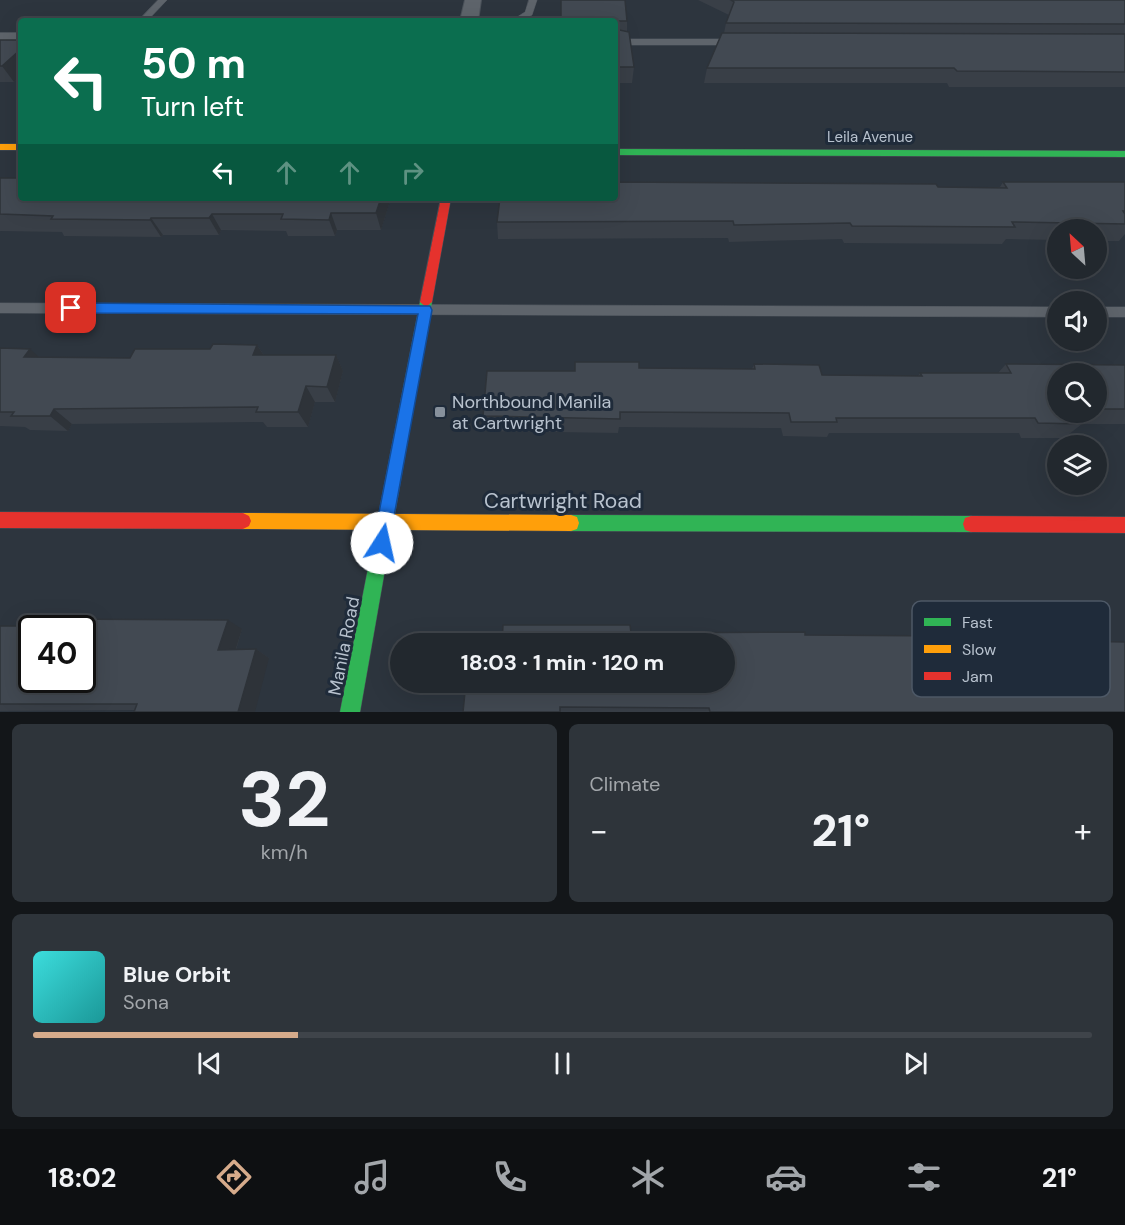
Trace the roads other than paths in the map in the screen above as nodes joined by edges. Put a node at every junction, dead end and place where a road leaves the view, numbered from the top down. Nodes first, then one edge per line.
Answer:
1 (163, 0) edge
2 (473, 0) edge
3 (533, 0) edge
4 (145, 18) edge
5 (470, 18) edge
6 (520, 18) edge
7 (0, 38) edge
8 (18, 38) edge
9 (618, 42) edge
10 (746, 42) edge
11 (0, 147) edge
12 (18, 147) edge
13 (618, 152) edge
14 (1125, 154) edge
15 (445, 201) edge
16 (0, 308) edge
17 (426, 310) junction
18 (1047, 312) edge
19 (1107, 312) edge
20 (1125, 312) edge
21 (0, 520) edge
22 (386, 522) junction
23 (1125, 525) edge
24 (350, 712) edge

1 - 4 lane
2 - 5 street
3 - 6 lane
7 - 8 street
9 - 10 lane
11 - 12 street
13 - 14 street, Leila Avenue
15 - 17 street, Manila Road
16 - 17 lane
17 - 18 lane
17 - 22 street, Manila Road
19 - 20 lane
21 - 22 street, Cartwright Road
22 - 23 street, Cartwright Road
22 - 24 street, Manila Road

